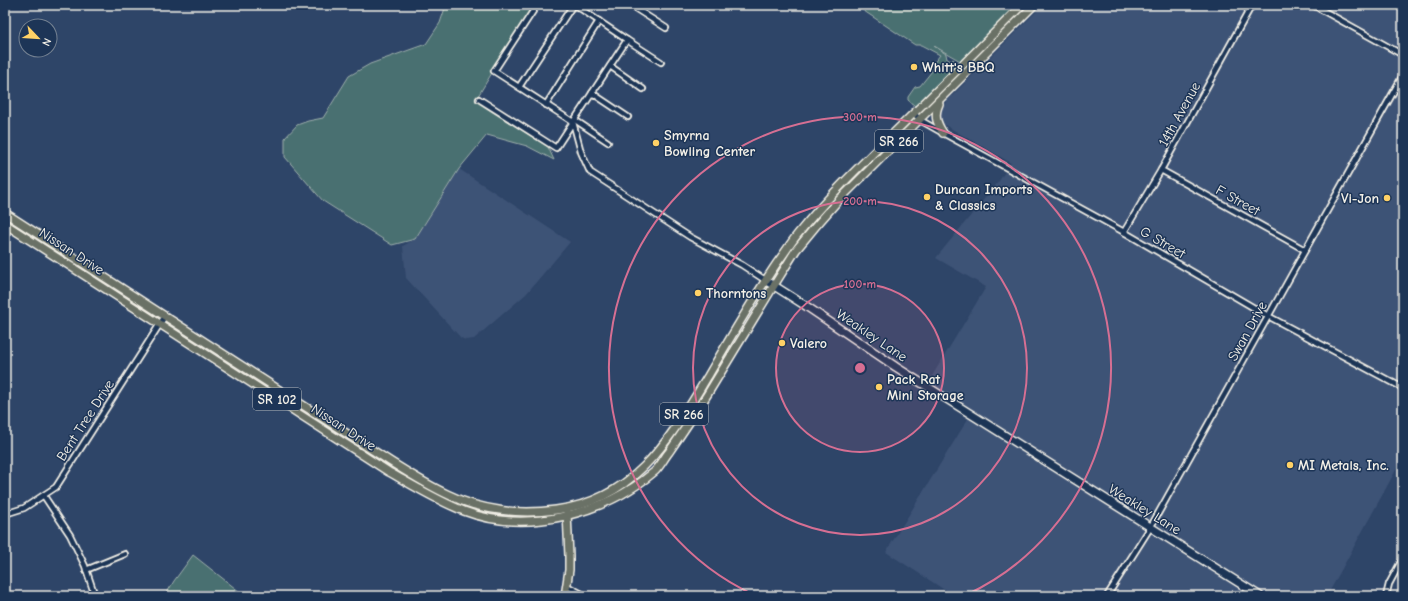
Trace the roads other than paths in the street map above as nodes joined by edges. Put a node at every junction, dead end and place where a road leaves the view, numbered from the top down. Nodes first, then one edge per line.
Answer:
1 (537, 5) edge
2 (574, 5) edge
3 (630, 5) edge
4 (1022, 5) edge
5 (1034, 5) edge
6 (1252, 5) edge
7 (1313, 5) edge
8 (599, 21) junction
9 (666, 28) dead end
10 (627, 40) junction
11 (1403, 55) edge
12 (661, 62) dead end
13 (610, 66) junction
14 (1403, 75) edge
15 (519, 87) junction
16 (643, 88) dead end
17 (592, 93) junction
18 (942, 98) junction
19 (479, 99) dead end
20 (546, 105) junction
21 (914, 113) junction
22 (628, 116) dead end
23 (920, 120) junction
24 (574, 121) junction
25 (943, 133) junction
26 (608, 142) dead end
27 (1161, 170) junction
28 (5, 213) edge
29 (5, 224) edge
30 (1124, 232) junction
31 (1305, 250) junction
32 (766, 280) junction
33 (774, 286) junction
34 (165, 316) junction
35 (1268, 316) junction
36 (160, 324) junction
37 (1403, 388) edge
38 (44, 496) junction
39 (566, 512) junction
40 (5, 514) edge
41 (1150, 528) junction
42 (125, 554) dead end
43 (1403, 558) edge
44 (86, 570) junction
45 (567, 586) junction
46 (95, 596) edge
47 (565, 596) edge
48 (586, 596) edge
49 (1108, 596) edge
50 (1260, 596) edge
51 (1386, 596) edge

1 - 15 street
2 - 8 street
2 - 15 street
3 - 9 street
4 - 21 main road, SR 266
5 - 18 main road, SR 266
6 - 27 street, 14th Avenue
7 - 11 street
8 - 10 street
8 - 20 street
10 - 12 street
10 - 13 street
13 - 16 street
13 - 17 street
14 - 31 street, Swan Drive
15 - 20 street
17 - 22 street
17 - 24 street
18 - 23 main road, SR 266
18 - 25 main road
19 - 24 street
20 - 24 street
21 - 23 street, G Street
21 - 32 main road, SR 266
23 - 25 street, G Street
23 - 33 main road, SR 266
24 - 26 street
24 - 32 street, Weakley Lane
25 - 30 street, G Street
27 - 30 street, 14th Avenue
27 - 31 street, F Street
28 - 34 main road, Nissan Drive / SR 102
29 - 36 main road, Nissan Drive / SR 102
30 - 35 street, G Street
31 - 35 street, Swan Drive
32 - 33 main road, Weakley Lane
32 - 39 main road, SR 266
33 - 39 main road, SR 266
33 - 41 main road, Weakley Lane
34 - 36 street, Bent Tree Drive
34 - 39 main road, Nissan Drive / SR 102
35 - 37 street, G Street
35 - 41 street, Swan Drive
36 - 38 street, Bent Tree Drive
36 - 39 main road, Nissan Drive / SR 102
38 - 40 street, Bent Tree Drive
38 - 44 street
39 - 45 main road
41 - 49 street, Swan Drive
41 - 50 main road, Weakley Lane
42 - 44 street
43 - 51 street
44 - 46 street
45 - 47 main road
45 - 48 street

